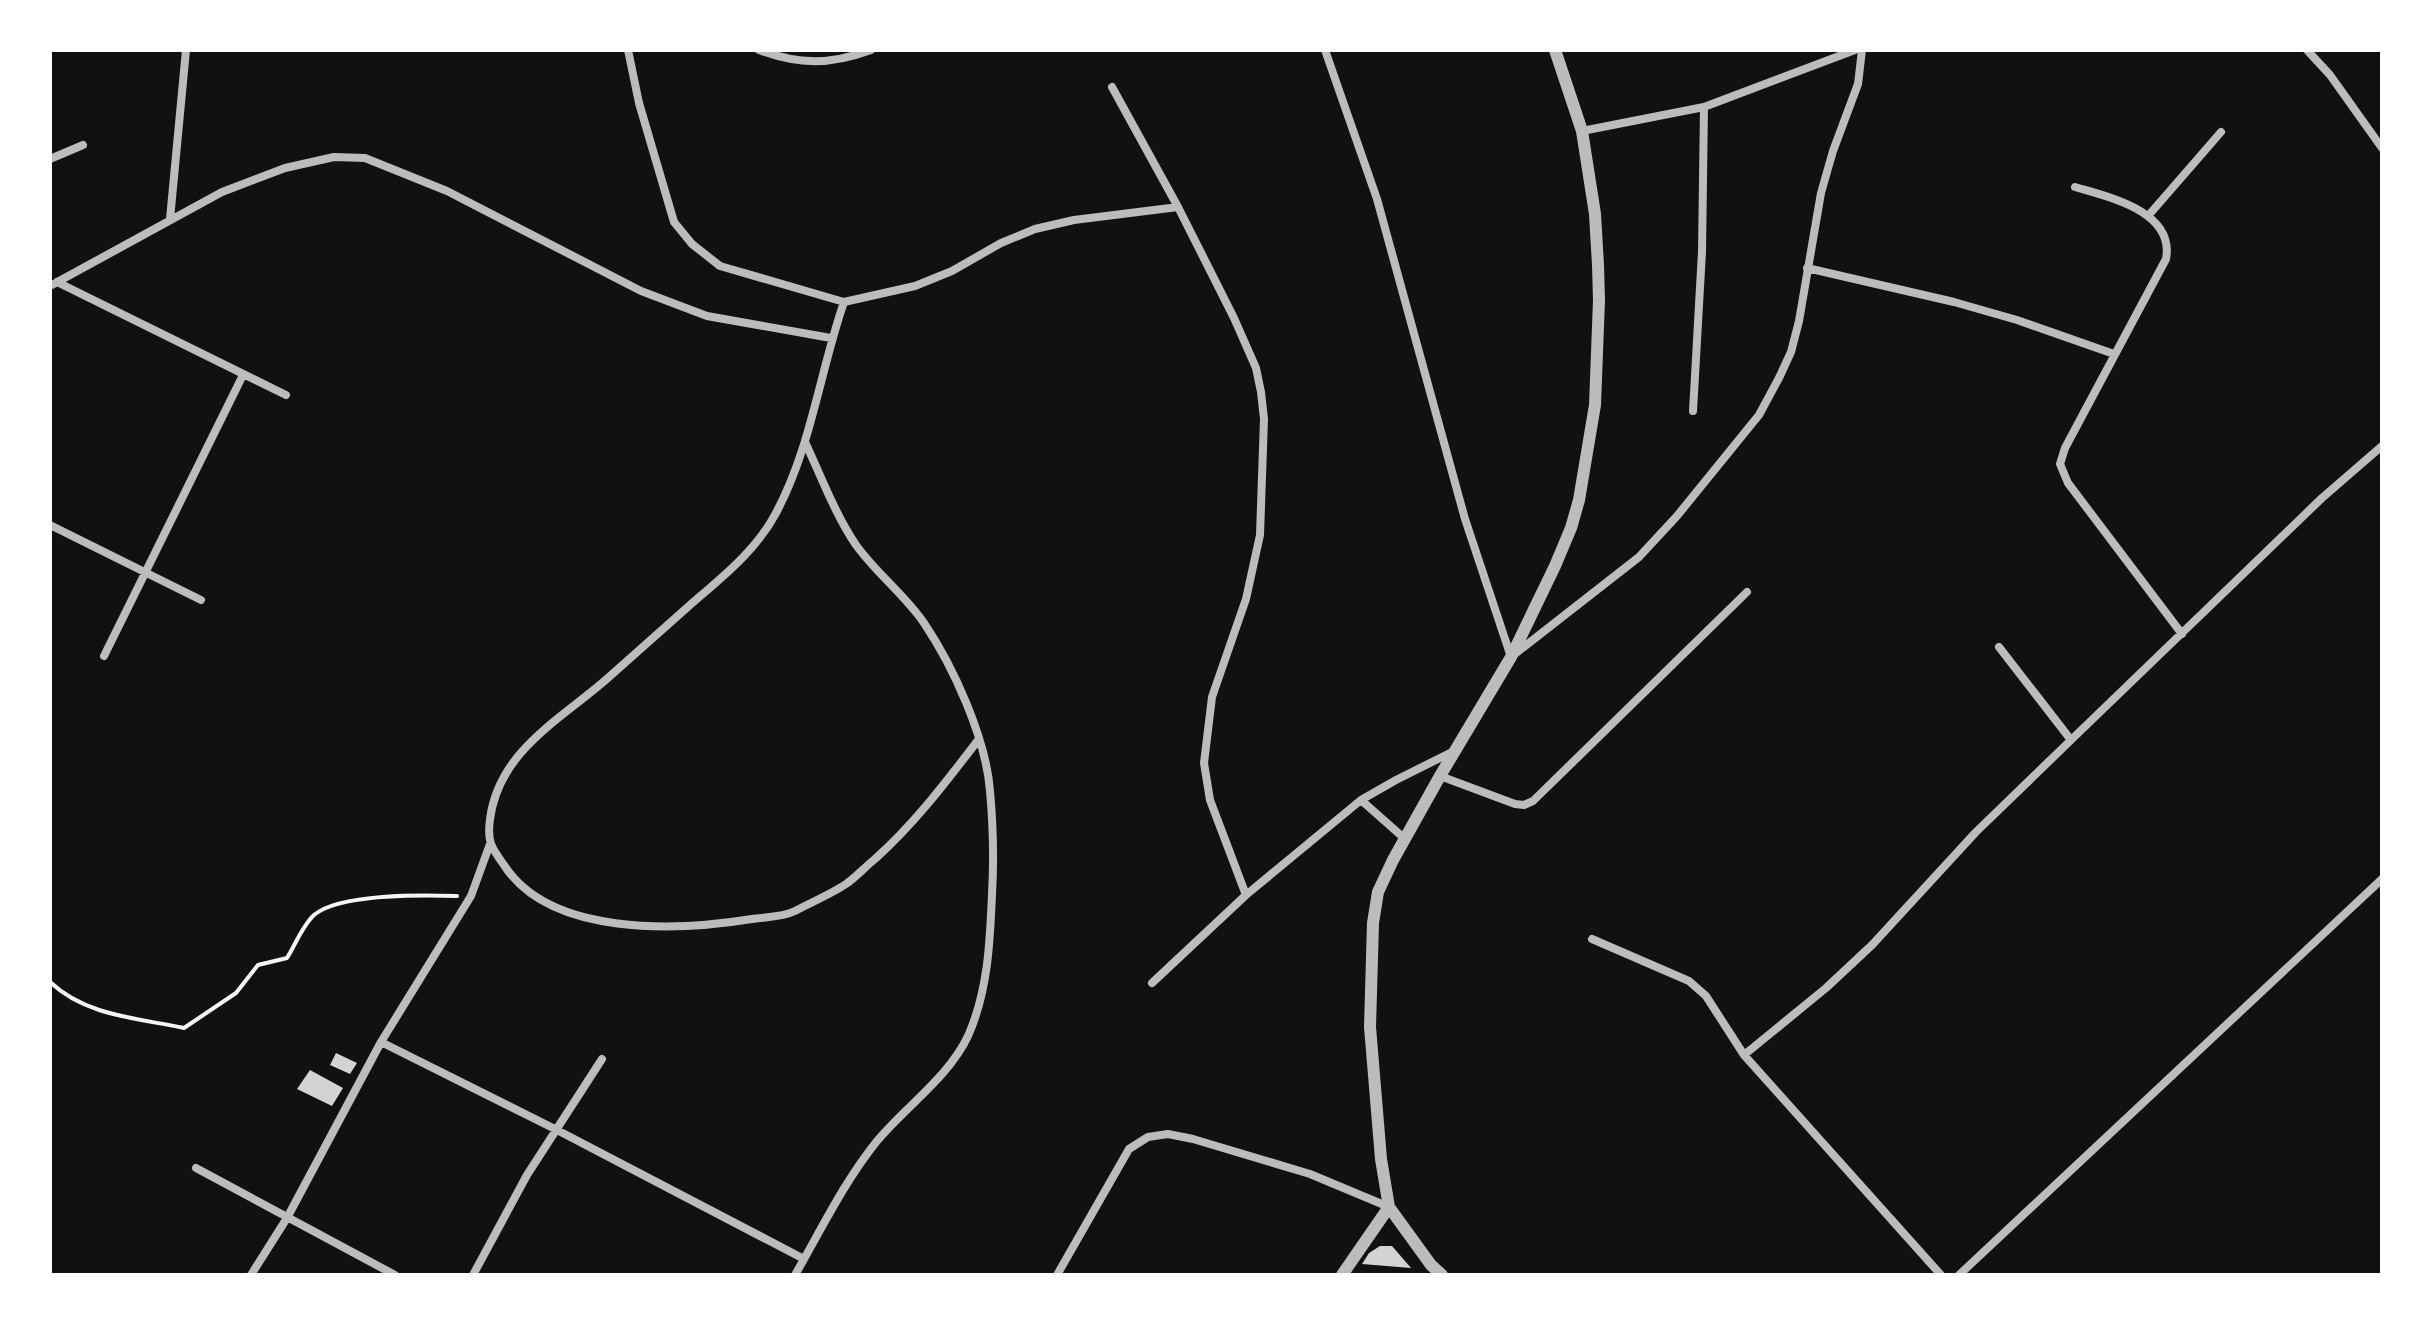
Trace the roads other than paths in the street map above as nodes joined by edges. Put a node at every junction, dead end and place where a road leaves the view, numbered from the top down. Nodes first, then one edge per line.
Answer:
1 (186, 50) edge
2 (628, 50) edge
3 (759, 50) edge
4 (871, 50) edge
5 (1325, 50) edge
6 (1555, 50) edge
7 (1855, 50) edge
8 (1862, 50) edge
9 (2307, 50) edge
10 (1112, 87) dead end
11 (1704, 107) junction
12 (1582, 131) junction
13 (2221, 132) dead end
14 (83, 145) dead end
15 (2382, 148) edge
16 (50, 159) edge
17 (2075, 187) dead end
18 (1178, 207) junction
19 (2148, 216) junction
20 (170, 219) junction
21 (1807, 268) junction
22 (53, 284) edge
23 (844, 302) junction
24 (831, 338) junction
25 (2114, 354) junction
26 (243, 375) junction
27 (286, 395) dead end
28 (1693, 411) dead end
29 (805, 442) junction
30 (2382, 446) edge
31 (50, 525) edge
32 (144, 572) junction
33 (1747, 592) dead end
34 (201, 600) dead end
35 (2182, 634) junction
36 (1999, 647) dead end
37 (104, 656) dead end
38 (1511, 657) junction
39 (979, 739) junction
40 (2071, 740) junction
41 (1456, 750) junction
42 (1440, 776) junction
43 (1361, 800) junction
44 (1405, 839) junction
45 (490, 844) junction
46 (2382, 879) edge
47 (1246, 895) junction
48 (1592, 939) dead end
49 (1152, 983) dead end
50 (381, 1042) junction
51 (1744, 1055) junction
52 (602, 1059) dead end
53 (555, 1129) junction
54 (196, 1168) dead end
55 (1389, 1207) junction
56 (287, 1218) junction
57 (804, 1259) junction
58 (251, 1275) edge
59 (395, 1275) edge
60 (473, 1275) edge
61 (795, 1275) edge
62 (1057, 1275) edge
63 (1342, 1275) edge
64 (1442, 1275) edge
65 (1941, 1275) edge
66 (1959, 1275) edge

1 - 20 street
2 - 23 street
3 - 4 street
5 - 38 street
6 - 12 street
7 - 11 street
8 - 21 street
9 - 15 street
10 - 18 street
11 - 12 street
11 - 28 street
12 - 38 street
13 - 19 street
14 - 16 street
17 - 19 street
18 - 23 street
18 - 47 street
19 - 25 street
20 - 22 street
20 - 24 street
21 - 25 street
21 - 38 street
22 - 26 street
23 - 24 street
24 - 29 street
25 - 35 street
26 - 27 street
26 - 32 street
29 - 39 street
29 - 45 street
30 - 35 street
31 - 32 street
32 - 34 street
32 - 37 street
33 - 42 street
35 - 40 street
36 - 40 street
38 - 41 street
39 - 45 street
39 - 57 street
40 - 51 street
41 - 42 street
41 - 43 street
42 - 44 street
43 - 44 street
43 - 47 street
44 - 55 street
45 - 50 street
46 - 66 street
47 - 49 street
48 - 51 street
50 - 53 street
50 - 56 street
51 - 65 street
52 - 53 street
53 - 57 street
53 - 60 street
54 - 56 street
55 - 62 street
55 - 63 street
55 - 64 street
56 - 58 street
56 - 59 street
57 - 61 street

